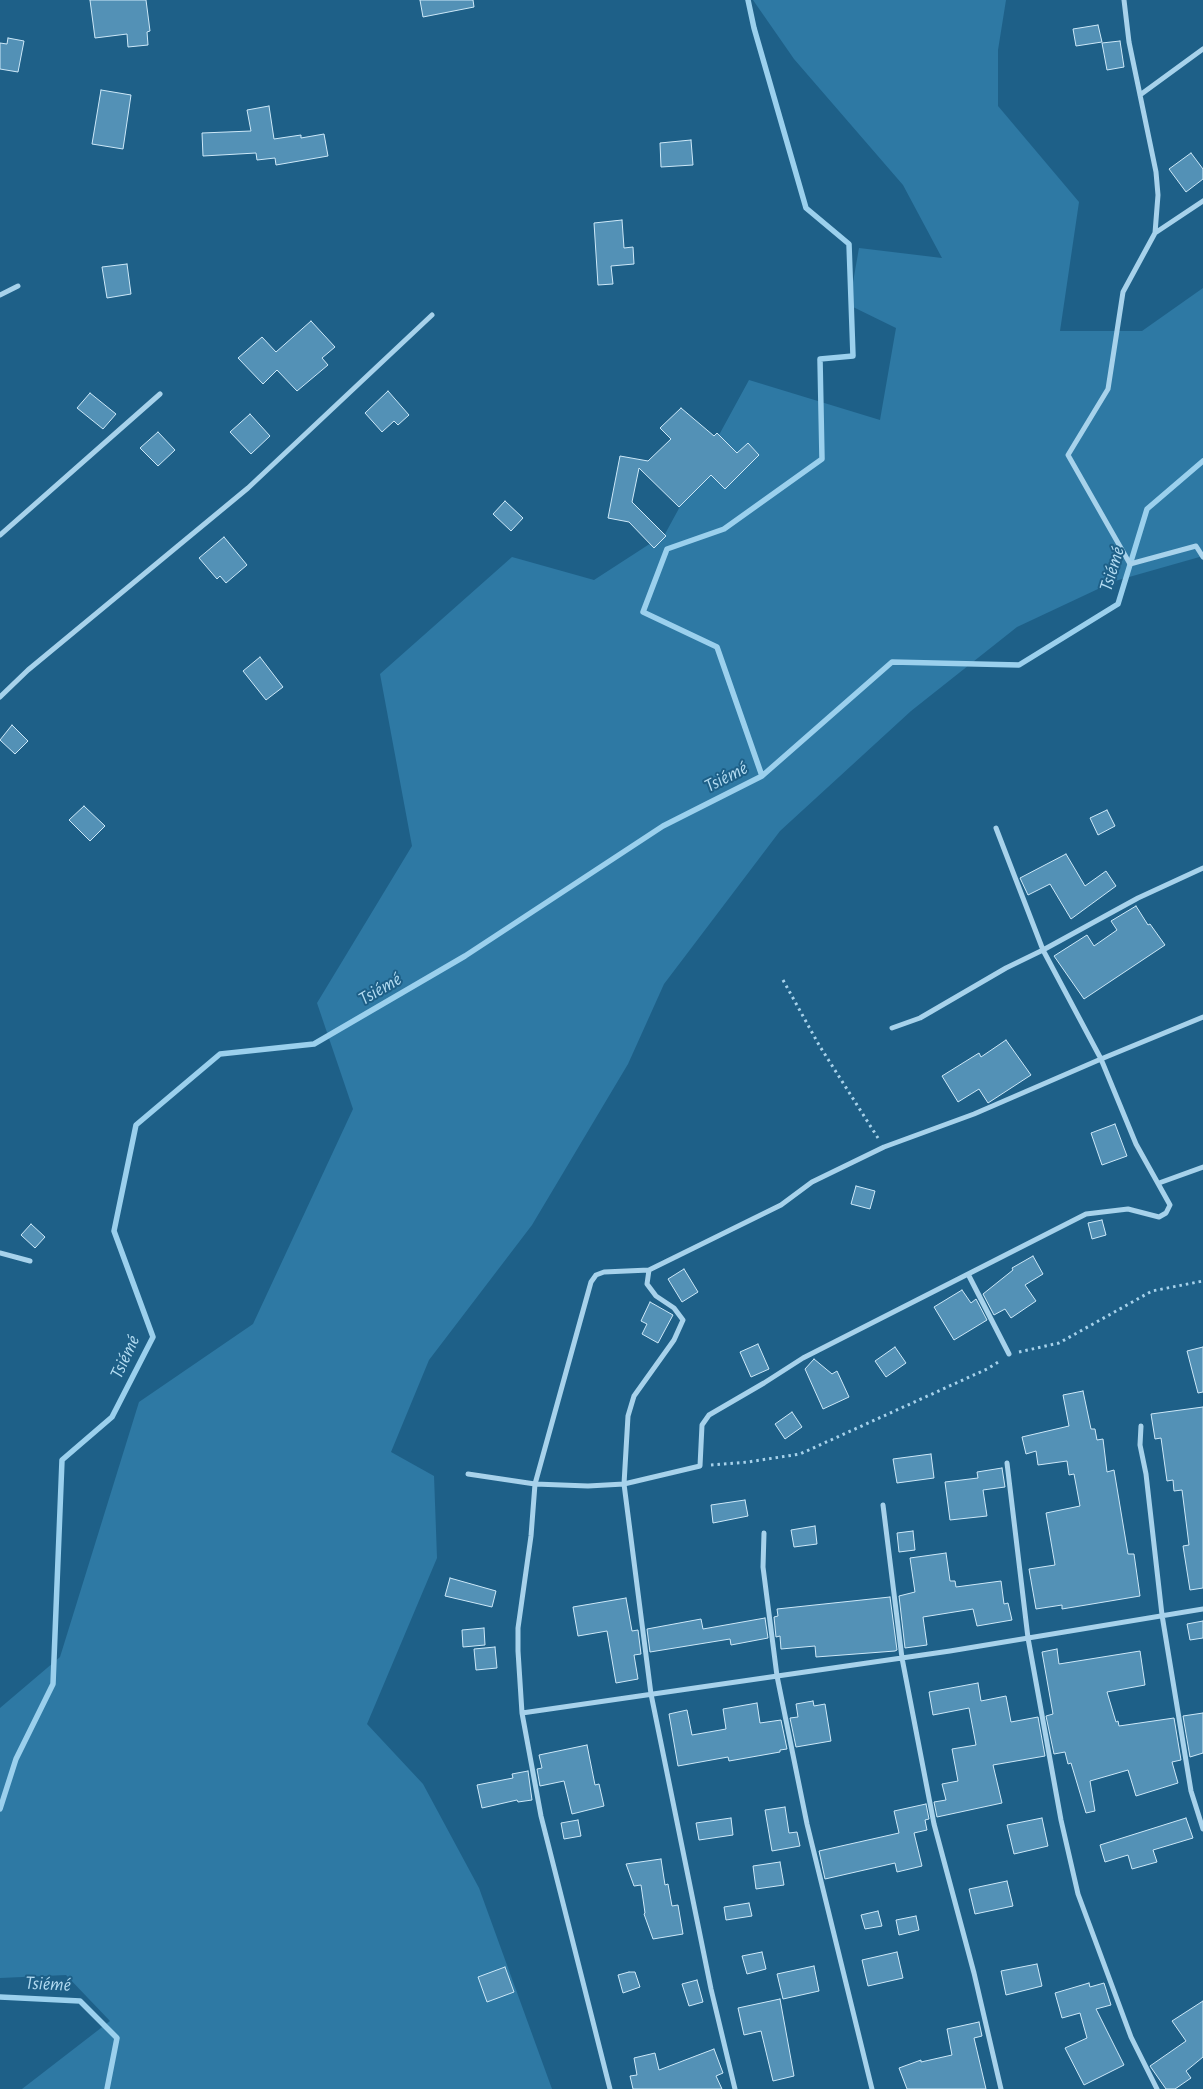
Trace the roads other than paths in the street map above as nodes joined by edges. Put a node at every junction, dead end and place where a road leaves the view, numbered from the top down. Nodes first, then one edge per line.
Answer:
1 (1124, 0) edge
2 (1203, 49) edge
3 (1140, 95) junction
4 (1203, 201) edge
5 (1155, 233) junction
6 (18, 286) dead end
7 (0, 295) edge
8 (432, 315) dead end
9 (160, 394) dead end
10 (0, 535) edge
11 (1203, 557) edge
12 (0, 698) edge
13 (996, 828) dead end
14 (1203, 868) edge
15 (1043, 950) junction
16 (1203, 1017) edge
17 (892, 1028) dead end
18 (1101, 1059) junction
19 (1203, 1167) edge
20 (1159, 1184) junction
21 (0, 1253) edge
22 (30, 1261) dead end
23 (649, 1270) junction
24 (968, 1274) junction
25 (1010, 1354) road end
26 (1141, 1426) dead end
27 (1007, 1463) dead end
28 (468, 1474) dead end
29 (534, 1484) junction
30 (624, 1484) junction
31 (883, 1505) dead end
32 (764, 1533) dead end
33 (1203, 1609) edge
34 (1162, 1615) junction
35 (1028, 1638) junction
36 (902, 1658) junction
37 (777, 1676) junction
38 (651, 1694) junction
39 (522, 1713) junction
40 (1203, 1829) edge
41 (610, 2089) edge
42 (735, 2089) edge
43 (872, 2089) edge
44 (1001, 2089) edge
45 (1157, 2089) edge

1 - 3 street
2 - 3 street
3 - 5 street
4 - 5 street
5 - 11 street
6 - 7 street
8 - 12 street
9 - 10 street
13 - 15 street
14 - 15 street
15 - 17 street
15 - 18 street
16 - 18 street
18 - 20 street
18 - 23 street
19 - 20 street
20 - 24 street
21 - 22 street
23 - 29 street
23 - 30 street
24 - 25 street
24 - 30 street
26 - 34 street
27 - 35 street
28 - 29 street
29 - 30 street
29 - 39 street
30 - 38 street
31 - 36 street
32 - 37 street
33 - 34 street
34 - 35 street
34 - 40 street
35 - 36 street
35 - 45 street
36 - 37 street
36 - 44 street
37 - 38 street
37 - 43 street
38 - 39 street
38 - 42 street
39 - 41 street

